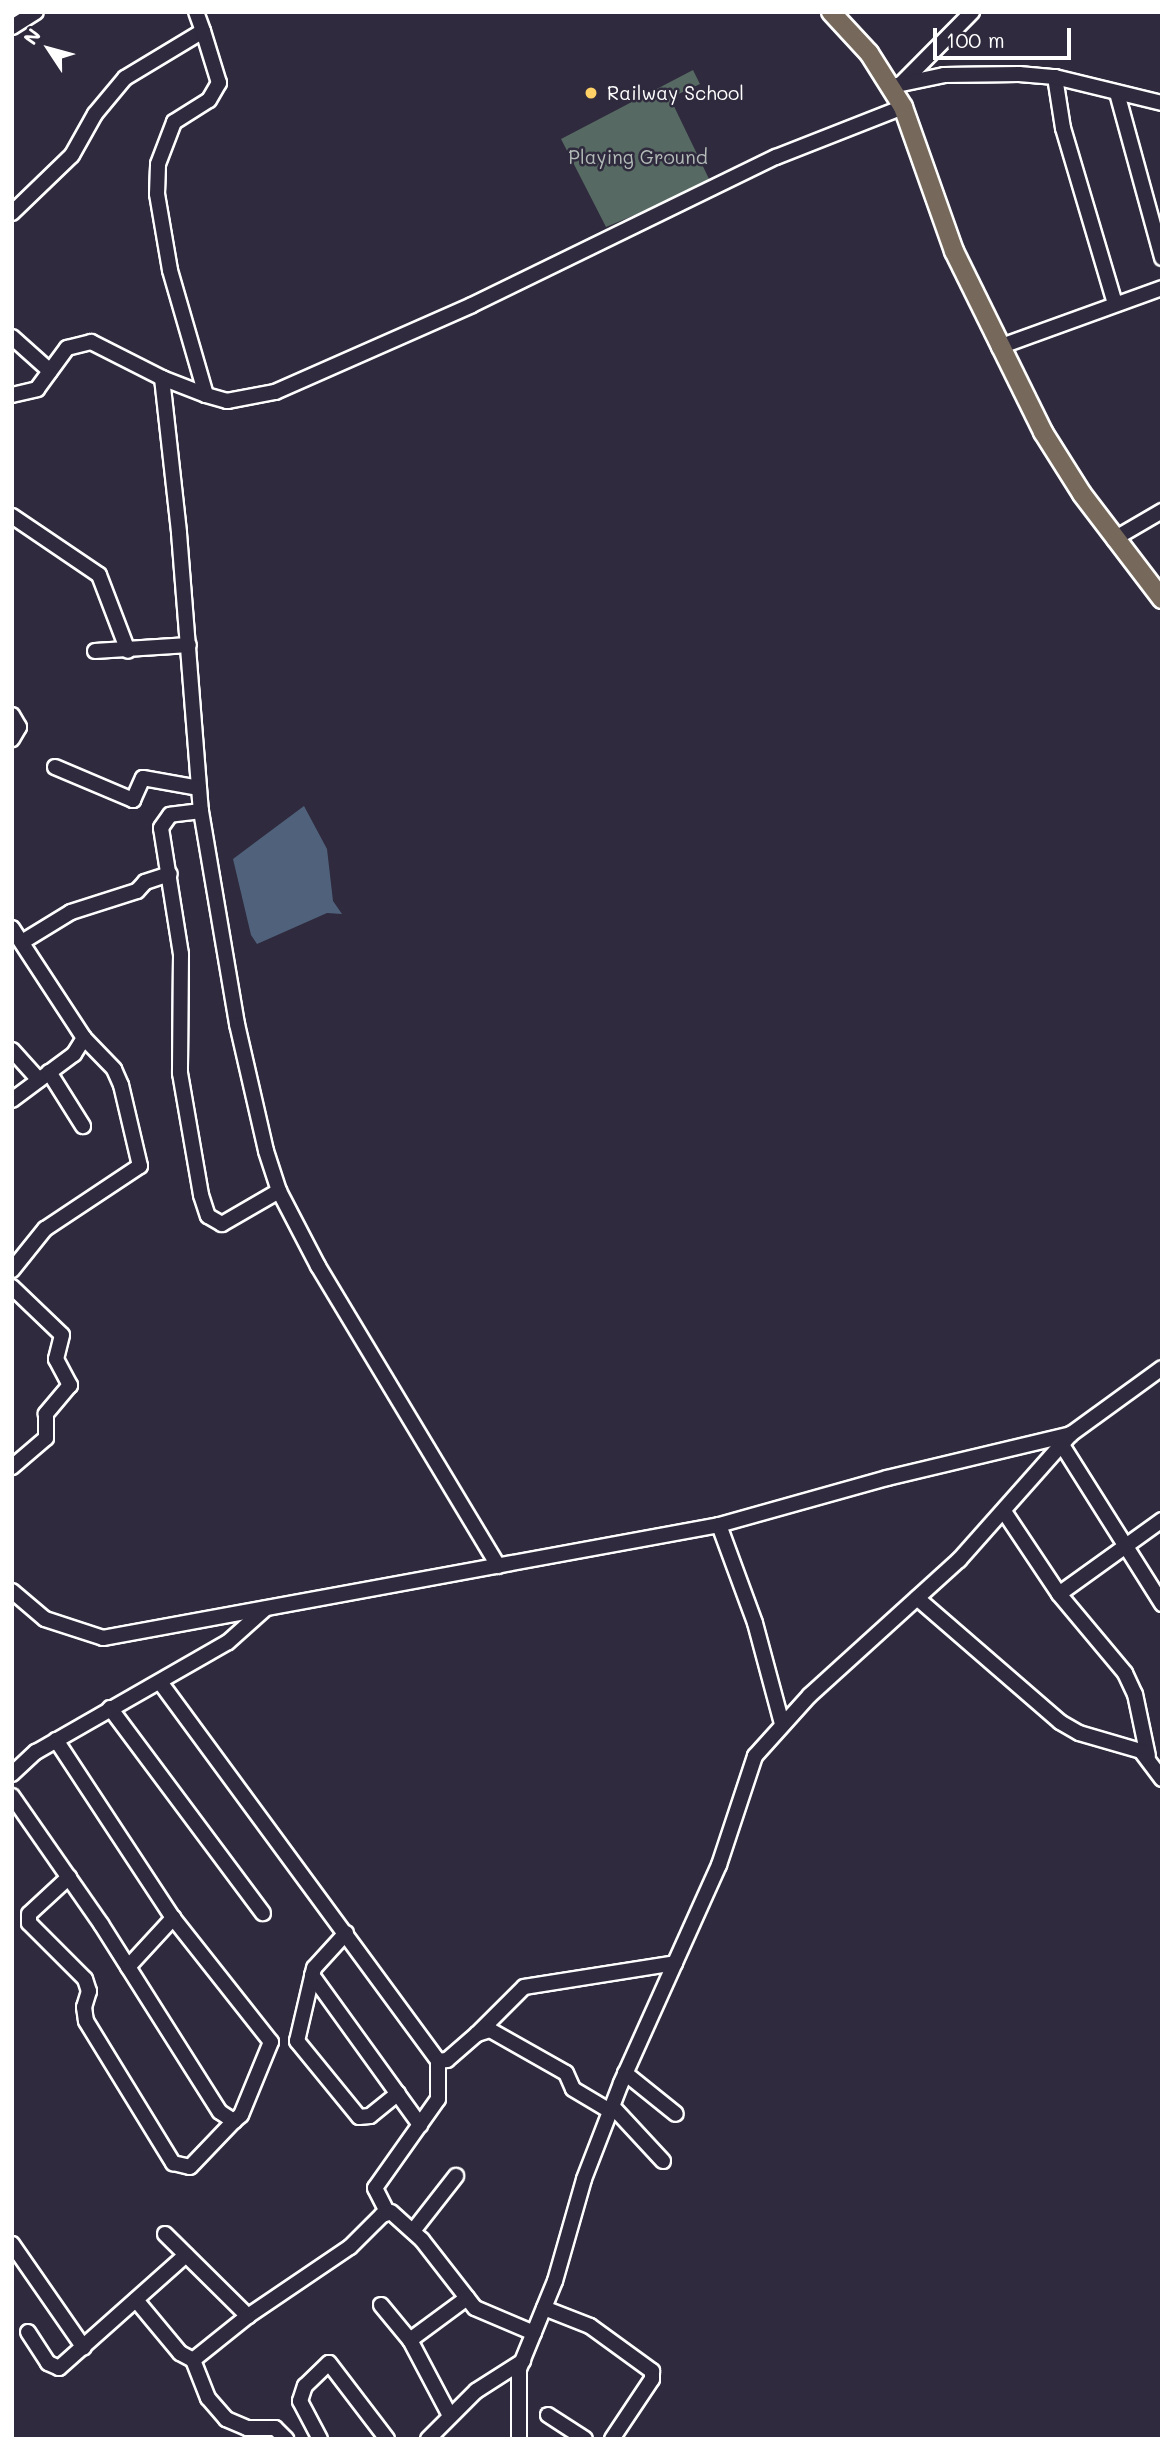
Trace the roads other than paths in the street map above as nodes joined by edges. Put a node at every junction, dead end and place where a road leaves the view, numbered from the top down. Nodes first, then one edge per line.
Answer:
1 (36, 12) edge
2 (196, 12) edge
3 (831, 12) edge
4 (972, 12) edge
5 (12, 27) edge
6 (203, 31) junction
7 (1055, 77) junction
8 (897, 85) junction
9 (1117, 93) junction
10 (1162, 103) edge
11 (903, 107) junction
12 (12, 213) edge
13 (1162, 258) edge
14 (1162, 288) edge
15 (1115, 303) junction
16 (12, 338) edge
17 (999, 347) junction
18 (50, 371) junction
19 (162, 378) junction
20 (12, 395) edge
21 (206, 395) junction
22 (1162, 511) edge
23 (12, 516) edge
24 (1114, 539) junction
25 (1162, 599) edge
26 (189, 645) junction
27 (95, 650) dead end
28 (128, 651) junction
29 (12, 715) edge
30 (12, 739) edge
31 (55, 767) dead end
32 (199, 788) junction
33 (201, 811) junction
34 (170, 874) junction
35 (12, 928) edge
36 (22, 942) junction
37 (84, 1038) junction
38 (12, 1050) edge
39 (44, 1076) junction
40 (12, 1100) edge
41 (83, 1126) dead end
42 (279, 1191) junction
43 (12, 1270) edge
44 (12, 1287) edge
45 (1162, 1368) edge
46 (1067, 1440) junction
47 (12, 1467) edge
48 (1006, 1513) junction
49 (1162, 1520) edge
50 (719, 1525) junction
51 (1127, 1546) junction
52 (498, 1566) junction
53 (12, 1591) edge
54 (1059, 1594) junction
55 (917, 1598) junction
56 (1162, 1604) edge
57 (266, 1608) junction
58 (160, 1682) junction
59 (110, 1708) junction
60 (782, 1724) junction
61 (56, 1740) junction
62 (1148, 1756) junction
63 (12, 1774) edge
64 (1162, 1779) edge
65 (12, 1796) edge
66 (69, 1878) junction
67 (263, 1913) dead end
68 (173, 1918) junction
69 (346, 1933) junction
70 (675, 1963) junction
71 (128, 1967) junction
72 (312, 1975) junction
73 (477, 2034) junction
74 (438, 2061) junction
75 (625, 2073) junction
76 (398, 2093) junction
77 (611, 2108) junction
78 (676, 2114) dead end
79 (234, 2121) junction
80 (421, 2125) junction
81 (663, 2161) dead end
82 (456, 2176) dead end
83 (387, 2211) junction
84 (413, 2231) junction
85 (165, 2234) dead end
86 (12, 2244) edge
87 (186, 2255) junction
88 (467, 2298) junction
89 (136, 2300) junction
90 (381, 2305) dead end
91 (544, 2308) junction
92 (248, 2316) junction
93 (28, 2332) dead end
94 (534, 2333) junction
95 (410, 2340) junction
96 (84, 2348) junction
97 (193, 2360) junction
98 (523, 2361) junction
99 (548, 2415) dead end
100 (450, 2416) junction
101 (286, 2439) edge
102 (320, 2439) edge
103 (387, 2439) edge
104 (428, 2439) edge
105 (519, 2439) edge
106 (585, 2439) edge
107 (612, 2439) edge

1 - 5 street
2 - 6 street
3 - 8 main road
4 - 8 street
6 - 12 street
6 - 21 street
7 - 8 street
7 - 9 street
7 - 15 street
8 - 11 main road
9 - 10 street
9 - 13 street
11 - 17 main road
11 - 21 street
14 - 15 street
15 - 17 street
16 - 18 street
17 - 24 main road
18 - 19 street
18 - 20 street
19 - 21 street
19 - 26 street
22 - 24 street
23 - 28 street
24 - 25 main road
26 - 28 street
26 - 32 street
27 - 28 street
29 - 30 street
31 - 32 street
32 - 33 street
33 - 34 street
33 - 42 street
34 - 36 street
34 - 42 street
35 - 36 street
36 - 37 street
37 - 39 street
37 - 43 street
38 - 39 street
39 - 40 street
39 - 41 street
42 - 52 street
44 - 47 street
45 - 46 street
46 - 48 street
46 - 50 street
46 - 51 street
48 - 54 street
48 - 55 street
49 - 51 street
50 - 52 street
50 - 60 street
51 - 54 street
51 - 56 street
52 - 57 street
53 - 57 street
54 - 62 street
55 - 60 street
55 - 62 street
57 - 58 street
58 - 59 street
58 - 69 street
59 - 61 street
59 - 67 street
60 - 70 street
61 - 63 street
61 - 68 street
62 - 64 street
65 - 66 street
66 - 71 street
66 - 79 street
68 - 71 street
68 - 79 street
69 - 72 street
69 - 74 street
70 - 73 street
70 - 75 street
71 - 79 street
72 - 76 street
72 - 76 street
73 - 74 street
73 - 77 street
74 - 80 street
75 - 77 street
75 - 78 street
76 - 80 street
77 - 81 street
77 - 91 street
80 - 83 street
82 - 84 street
83 - 84 street
83 - 92 street
84 - 88 street
85 - 87 street
86 - 96 street
87 - 89 street
87 - 92 street
88 - 94 street
88 - 95 street
89 - 96 street
89 - 97 street
90 - 95 street
91 - 94 street
91 - 107 street
92 - 97 street
93 - 96 street
94 - 98 street
95 - 100 street
97 - 101 street
98 - 100 street
98 - 105 street
99 - 106 street
100 - 104 street
102 - 103 street

